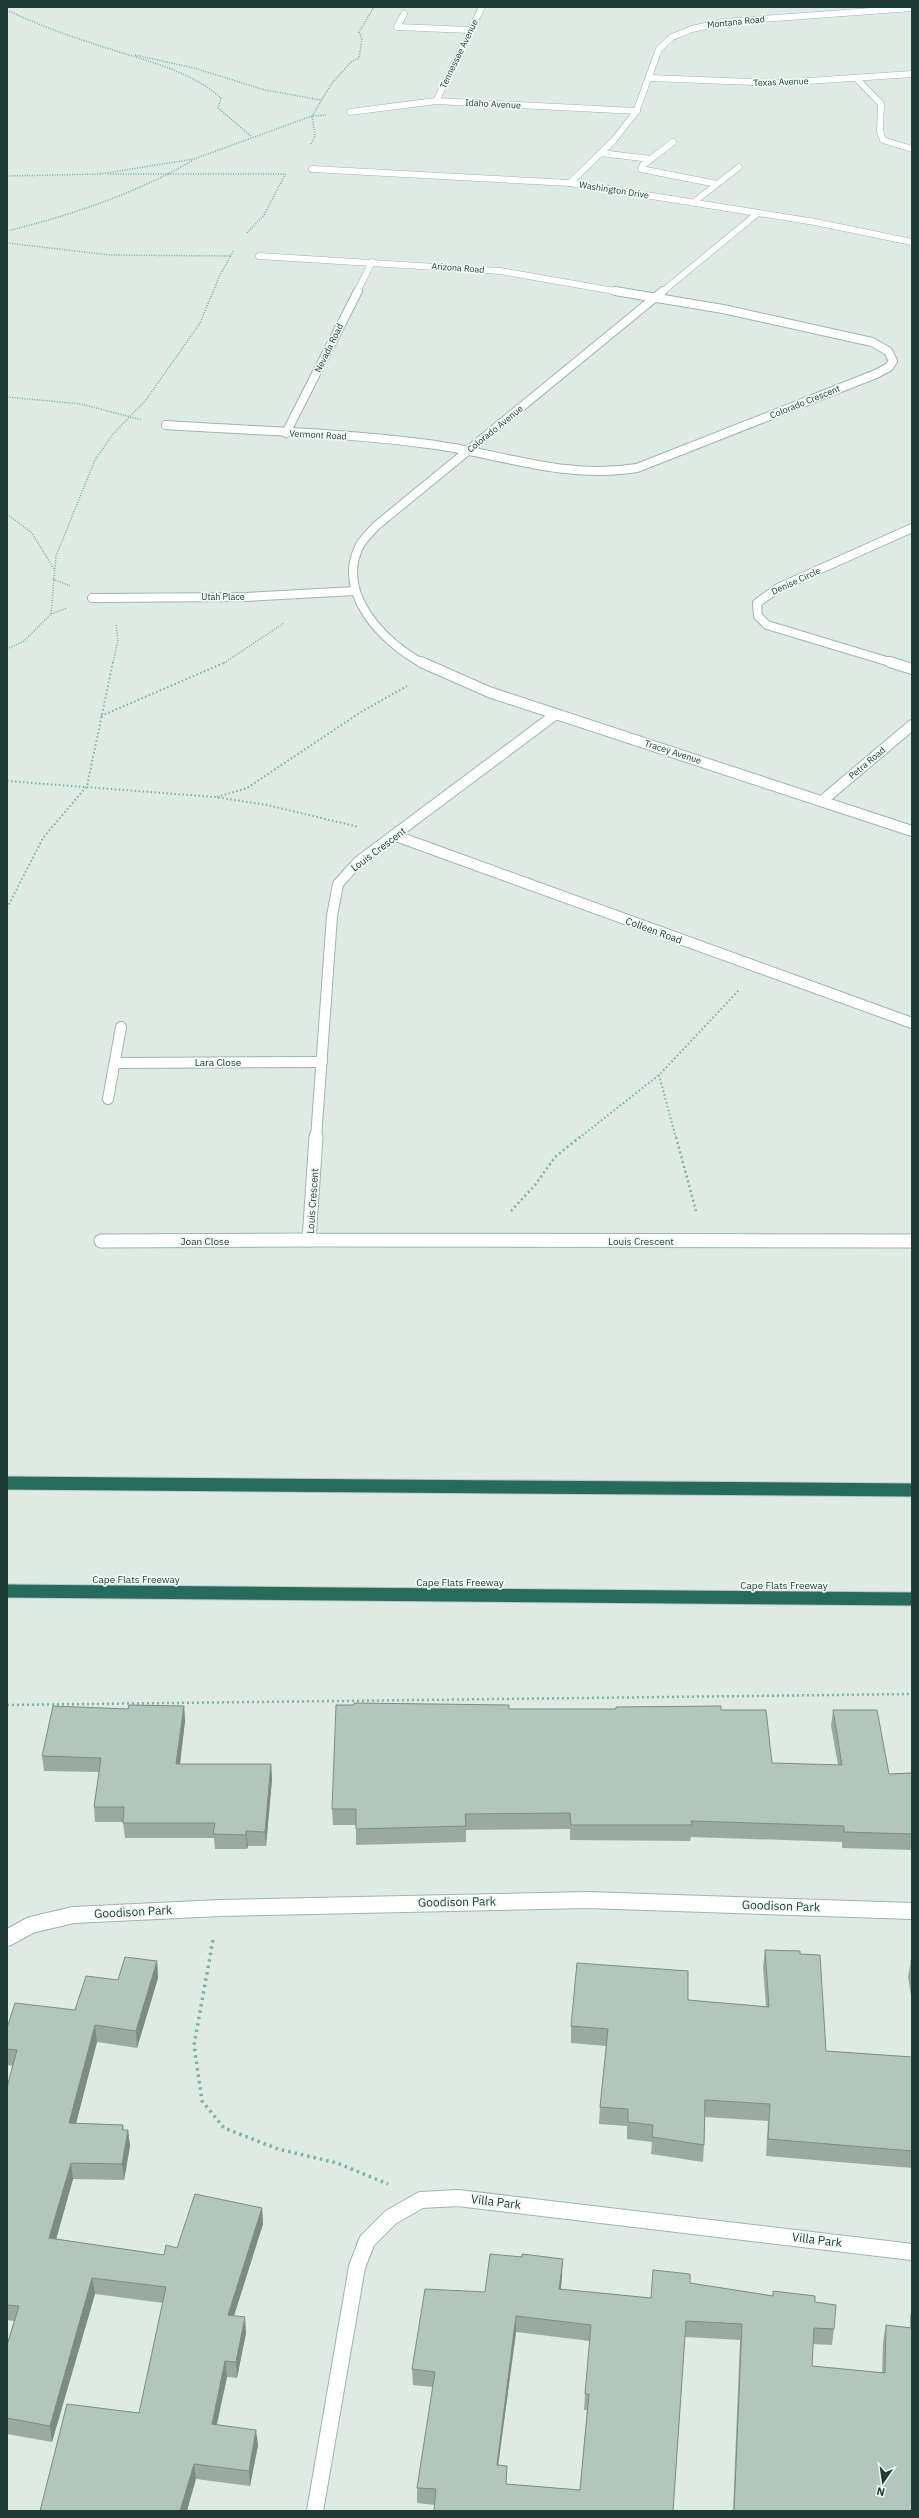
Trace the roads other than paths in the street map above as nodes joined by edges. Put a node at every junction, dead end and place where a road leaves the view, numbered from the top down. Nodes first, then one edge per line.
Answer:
1 (482, 7) edge
2 (912, 8) edge
3 (404, 14) dead end
4 (471, 30) junction
5 (912, 74) edge
6 (651, 78) junction
7 (856, 78) junction
8 (436, 101) junction
9 (637, 111) junction
10 (350, 112) road end
11 (673, 142) dead end
12 (912, 150) edge
13 (600, 153) junction
14 (651, 158) junction
15 (739, 167) dead end
16 (312, 169) road end
17 (570, 183) junction
18 (717, 184) junction
19 (694, 202) junction
20 (758, 213) junction
21 (912, 242) edge
22 (259, 256) road end
23 (372, 262) junction
24 (655, 298) junction
25 (166, 425) road end
26 (286, 433) junction
27 (470, 450) junction
28 (912, 528) edge
29 (355, 591) junction
30 (92, 598) dead end
31 (912, 669) edge
32 (435, 670) joint
33 (556, 714) junction
34 (912, 725) edge
35 (822, 801) junction
36 (912, 831) edge
37 (396, 836) junction
38 (912, 1023) edge
39 (121, 1027) dead end
40 (322, 1062) junction
41 (115, 1063) junction
42 (108, 1098) dead end
43 (309, 1240) junction
44 (101, 1241) dead end
45 (912, 1241) edge
46 (7, 1482) edge
47 (912, 1490) edge
48 (7, 1591) edge
49 (912, 1599) edge
50 (912, 1911) edge
51 (7, 1938) edge
52 (912, 2252) edge
53 (315, 2511) edge

1 - 4 street, Tennessee Avenue
2 - 6 street, Montana Road
3 - 4 street
4 - 8 street, Tennessee Avenue
5 - 7 street, Texas Avenue
6 - 7 street, Texas Avenue
6 - 9 street, Montana Road
7 - 12 street
8 - 9 street, Idaho Avenue
8 - 10 street, Idaho Avenue
9 - 13 street, Montana Road
11 - 14 street
13 - 14 street
13 - 17 street, Montana Road
14 - 18 street
15 - 18 street
16 - 17 street, Washington Drive
17 - 19 street, Washington Drive
18 - 19 street
19 - 20 street, Washington Drive
20 - 21 street, Washington Drive
20 - 24 street, Colorado Avenue
22 - 23 street, Arizona Road
23 - 24 street, Arizona Road
23 - 26 street, Nevada Road
24 - 27 street, Colorado Avenue
24 - 27 street, Colorado Crescent
25 - 26 street, Vermont Road
26 - 27 street, Vermont Road
27 - 29 street, Colorado Avenue
28 - 31 street, Denise Circle
29 - 30 street, Utah Place
29 - 32 street, Colorado Avenue
32 - 33 street, Tracey Avenue
33 - 35 street, Tracey Avenue
33 - 37 street, Louis Crescent
34 - 35 street, Petra Road
35 - 36 street, Tracey Avenue
37 - 38 street, Colleen Road
37 - 40 street, Louis Crescent
39 - 41 street
40 - 41 street, Lara Close
40 - 43 street, Louis Crescent
41 - 42 street
43 - 44 street, Joan Close
43 - 45 street, Louis Crescent
46 - 47 highway
48 - 49 highway, Cape Flats Freeway
50 - 51 street, Goodison Park
52 - 53 street, Villa Park

